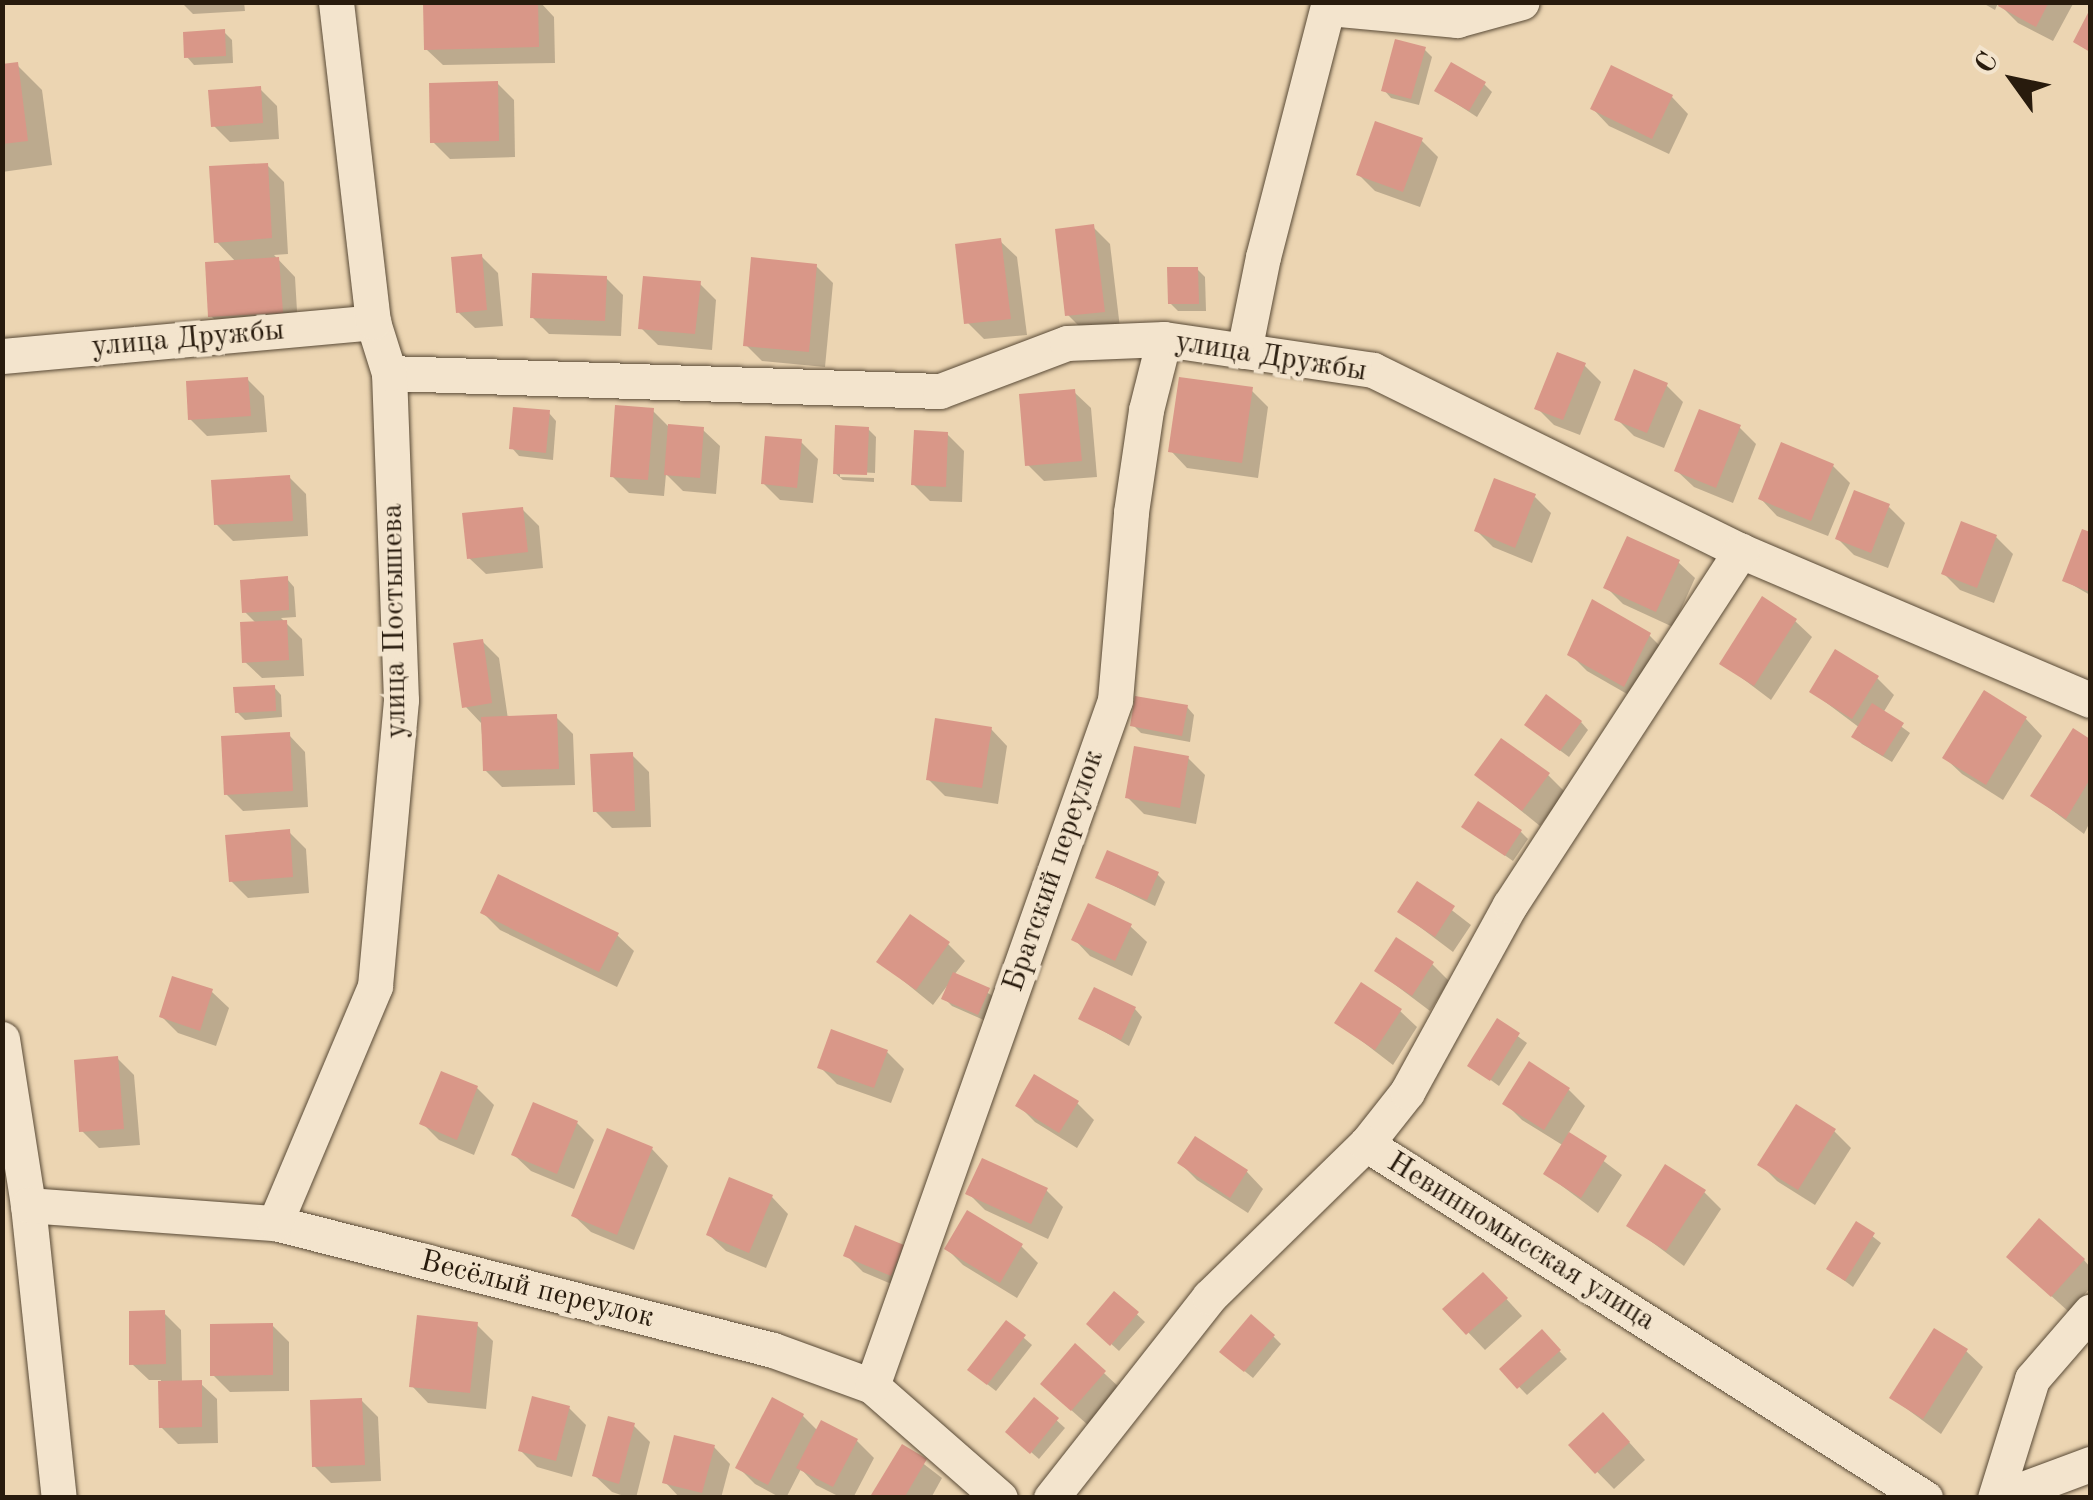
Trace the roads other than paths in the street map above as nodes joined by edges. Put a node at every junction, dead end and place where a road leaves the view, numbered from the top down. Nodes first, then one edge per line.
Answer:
1 (336, 2) edge
2 (1522, 2) edge
3 (1329, 5) edge
4 (373, 322) junction
5 (1164, 340) junction
6 (1244, 352) junction
7 (2, 356) edge
8 (389, 372) junction
9 (1741, 551) junction
10 (2090, 700) edge
11 (2, 1039) edge
12 (1366, 1144) junction
13 (28, 1205) junction
14 (276, 1223) junction
15 (16, 1250) edge
16 (2090, 1312) edge
17 (872, 1386) junction
18 (2090, 1464) edge
19 (59, 1498) edge
20 (1000, 1498) edge
21 (1051, 1498) edge
22 (1926, 1498) edge
23 (1997, 1498) edge

1 - 4 street, улица Постышева
2 - 3 street
3 - 6 street
4 - 7 street, улица Дружбы
4 - 8 street, улица Постышева
5 - 6 street, улица Дружбы
5 - 8 street, улица Дружбы
5 - 17 street, Братский переулок
6 - 9 street, улица Дружбы
8 - 14 street, улица Постышева
9 - 10 street, улица Дружбы
9 - 12 street
11 - 13 street
12 - 21 street, Невинномысская улица
12 - 22 street, Невинномысская улица
13 - 14 street, Весёлый переулок
13 - 15 street
14 - 17 street, Весёлый переулок
15 - 19 street
16 - 23 street
17 - 20 street, Весёлый переулок
18 - 23 street

